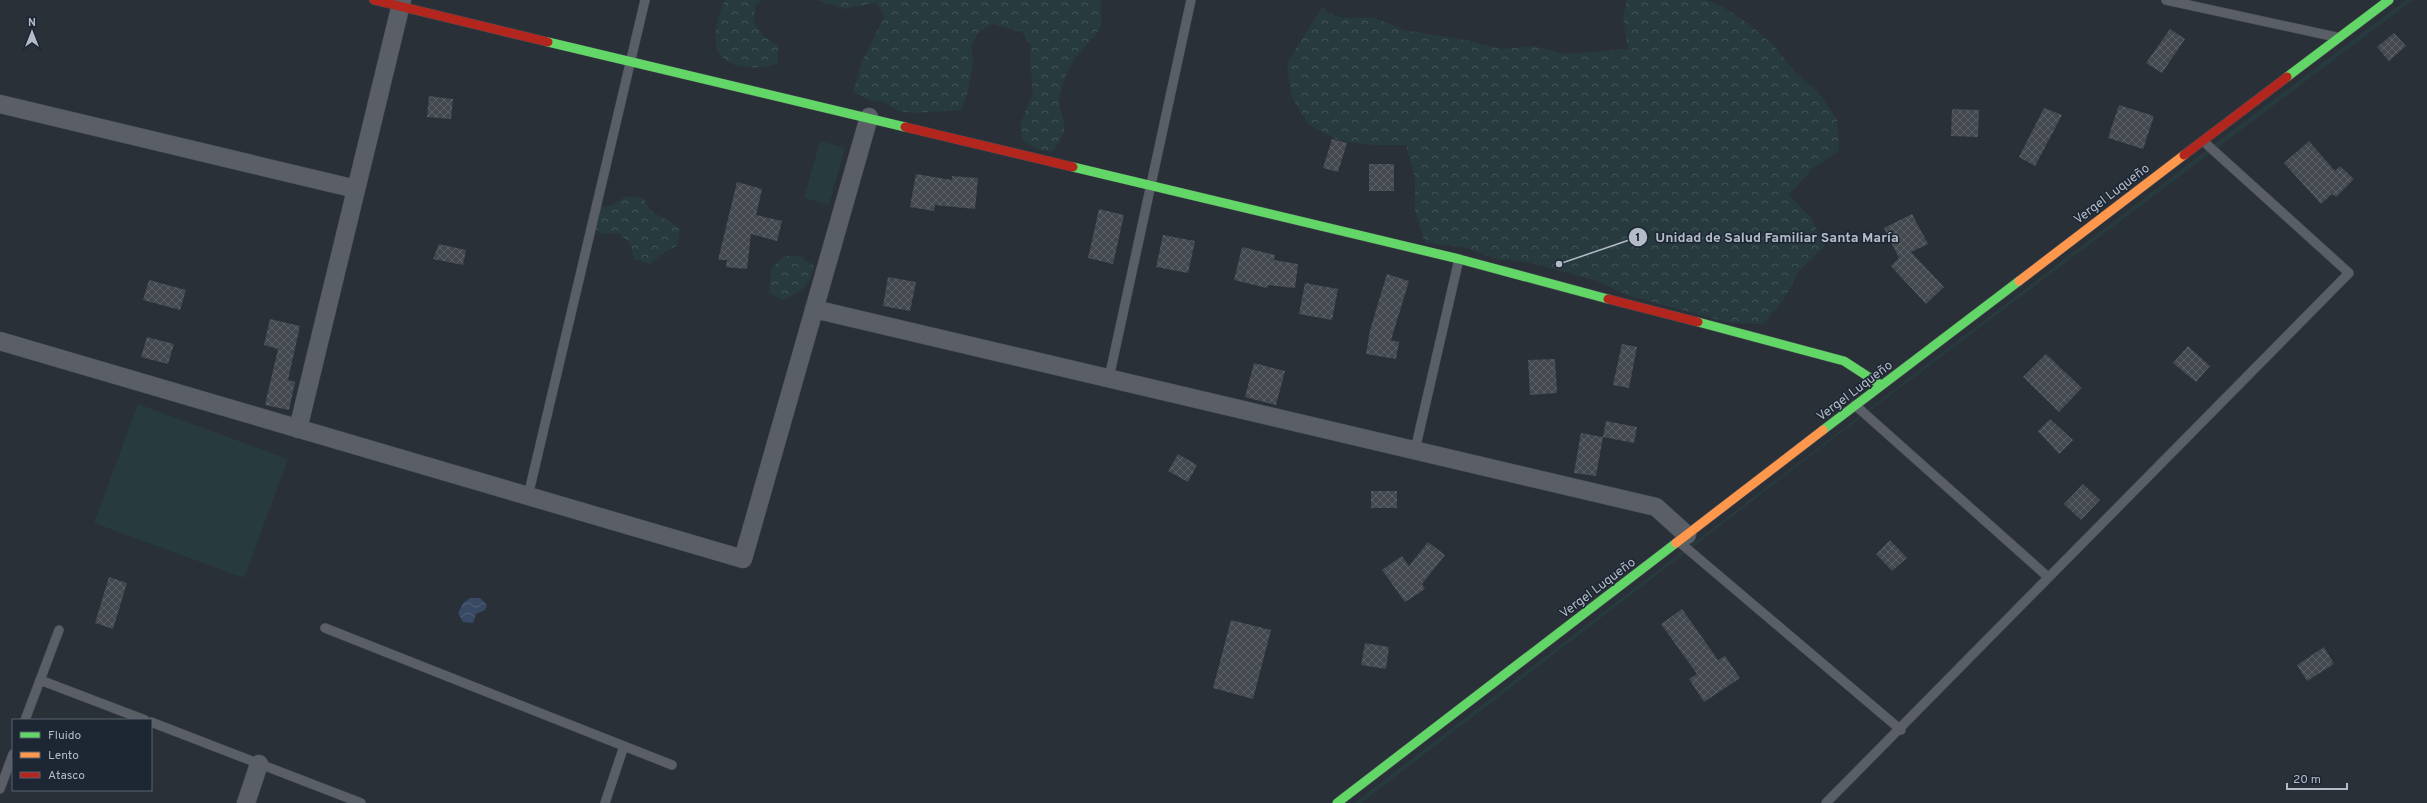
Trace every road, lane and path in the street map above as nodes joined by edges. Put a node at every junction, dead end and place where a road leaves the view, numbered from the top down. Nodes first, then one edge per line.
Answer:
1 (374, 0) edge
2 (645, 0) edge
3 (1190, 0) edge
4 (2166, 0) edge
5 (2389, 0) edge
6 (401, 3) edge
7 (2340, 37) junction
8 (630, 61) junction
9 (0, 104) edge
10 (869, 117) junction
11 (2203, 140) junction
12 (1151, 184) junction
13 (356, 189) junction
14 (1459, 259) junction
15 (814, 309) junction
16 (0, 341) edge
17 (1110, 378) junction
18 (1881, 385) junction
19 (1855, 404) junction
20 (298, 429) junction
21 (1415, 450) junction
22 (528, 496) junction
23 (1683, 538) junction
24 (2048, 577) junction
25 (325, 628) dead end
26 (59, 630) dead end
27 (40, 680) junction
28 (25, 719) edge
29 (142, 719) edge
30 (152, 722) edge
31 (1901, 730) junction
32 (624, 746) junction
33 (12, 757) edge
34 (258, 764) junction
35 (672, 765) dead end
36 (0, 789) edge
37 (246, 803) edge
38 (361, 803) edge
39 (605, 803) edge
40 (1337, 803) edge
41 (1826, 803) edge

1 - 6 street
2 - 8 lane
3 - 12 lane
4 - 7 lane
5 - 7 street, Vergel Luqueño
6 - 8 street
6 - 13 street
7 - 11 street, Vergel Luqueño
8 - 10 street
8 - 22 lane
9 - 13 street
10 - 12 street
10 - 15 street
11 - 18 street, Vergel Luqueño
11 - 24 lane
12 - 14 street
12 - 17 lane
13 - 20 street
14 - 18 street
14 - 21 lane
15 - 17 street
15 - 22 street
16 - 20 street
17 - 21 street
18 - 19 street, Vergel Luqueño
19 - 23 street, Vergel Luqueño
19 - 24 lane
20 - 22 street
21 - 23 street
23 - 31 lane
23 - 40 street, Vergel Luqueño
24 - 31 lane
25 - 32 lane
26 - 27 lane
27 - 28 lane
27 - 29 lane
30 - 34 lane
31 - 41 lane
32 - 35 lane
32 - 39 lane
33 - 36 lane
34 - 37 street
34 - 38 lane

